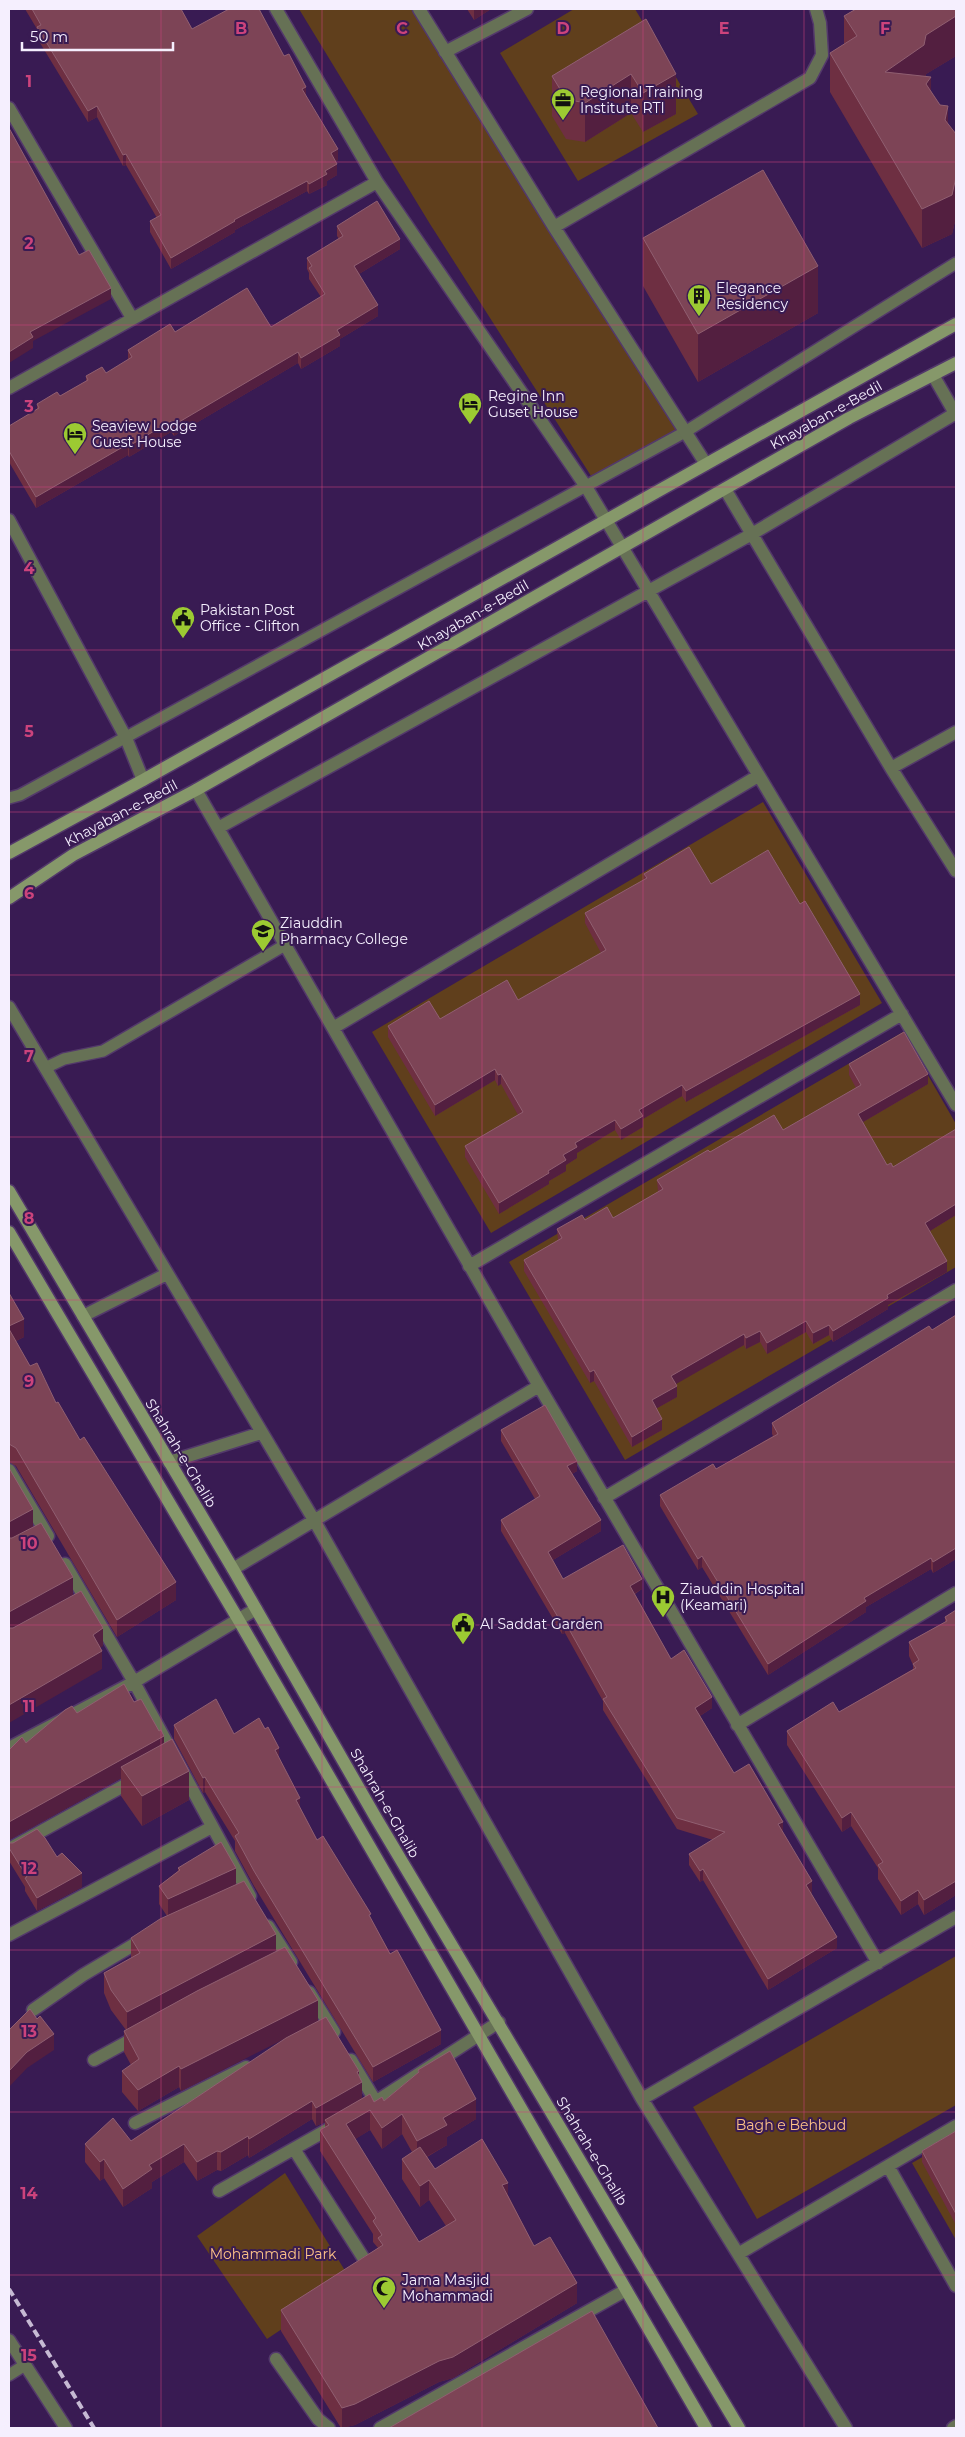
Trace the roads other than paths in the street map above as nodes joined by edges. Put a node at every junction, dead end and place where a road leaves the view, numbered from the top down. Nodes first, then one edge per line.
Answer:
1 (276, 9) edge
2 (419, 9) edge
3 (527, 9) edge
4 (816, 9) edge
5 (445, 52) junction
6 (9, 108) edge
7 (377, 182) junction
8 (554, 227) junction
9 (956, 262) edge
10 (132, 318) junction
11 (956, 324) edge
12 (956, 363) edge
13 (933, 375) junction
14 (9, 388) edge
15 (956, 414) edge
16 (685, 432) junction
17 (706, 464) junction
18 (585, 485) junction
19 (725, 489) junction
20 (9, 520) edge
21 (606, 520) junction
22 (752, 534) junction
23 (622, 547) junction
24 (648, 591) junction
25 (956, 732) edge
26 (126, 738) junction
27 (891, 768) junction
28 (758, 776) junction
29 (143, 780) junction
30 (196, 790) junction
31 (9, 798) edge
32 (218, 828) junction
33 (9, 853) edge
34 (956, 871) edge
35 (9, 898) edge
36 (285, 945) junction
37 (9, 1007) edge
38 (902, 1014) junction
39 (333, 1028) junction
40 (45, 1068) junction
41 (956, 1105) edge
42 (9, 1191) edge
43 (9, 1232) edge
44 (469, 1266) junction
45 (167, 1274) junction
46 (956, 1290) edge
47 (83, 1316) junction
48 (539, 1386) junction
49 (261, 1433) junction
50 (169, 1462) junction
51 (9, 1470) edge
52 (604, 1498) junction
53 (314, 1520) junction
54 (44, 1530) junction
55 (30, 1538) edge
56 (233, 1569) junction
57 (956, 1593) edge
58 (256, 1609) junction
59 (238, 1619) junction
60 (134, 1682) junction
61 (737, 1725) junction
62 (9, 1748) edge
63 (148, 1772) edge
64 (212, 1827) junction
65 (9, 1849) edge
66 (956, 1917) edge
67 (9, 1934) edge
68 (152, 1934) edge
69 (878, 1963) junction
70 (33, 2010) edge
71 (499, 2022) junction
72 (152, 2028) edge
73 (478, 2036) junction
74 (94, 2060) dead end
75 (258, 2061) edge
76 (642, 2099) junction
77 (376, 2102) junction
78 (360, 2111) edge
79 (343, 2120) edge
80 (135, 2123) dead end
81 (956, 2126) edge
82 (294, 2148) junction
83 (888, 2166) junction
84 (218, 2191) dead end
85 (738, 2254) junction
86 (364, 2259) edge
87 (956, 2286) edge
88 (626, 2290) junction
89 (9, 2340) edge
90 (276, 2359) dead end
91 (25, 2365) junction
92 (9, 2375) edge
93 (956, 2426) edge
94 (66, 2428) edge
95 (329, 2428) edge
96 (380, 2428) edge
97 (706, 2428) edge
98 (739, 2428) edge
99 (846, 2428) edge
100 (953, 2428) edge

1 - 7 street
2 - 5 street
3 - 5 street
4 - 8 street
5 - 8 street
6 - 10 street
7 - 10 street
7 - 18 street
8 - 16 street
9 - 16 lane
10 - 14 street
11 - 17 main road, Khayaban-e-Bedil
12 - 13 main road, Khayaban-e-Bedil
13 - 15 street
13 - 19 main road, Khayaban-e-Bedil
15 - 22 street
16 - 17 street
16 - 18 lane
17 - 21 main road, Khayaban-e-Bedil
18 - 21 street
18 - 26 lane
19 - 22 street
19 - 23 main road, Khayaban-e-Bedil
20 - 26 street
21 - 23 street
21 - 29 main road, Khayaban-e-Bedil
22 - 24 street
22 - 27 street
23 - 24 street
23 - 30 main road, Khayaban-e-Bedil
24 - 28 street
24 - 32 street
25 - 27 street
26 - 29 street
26 - 31 lane
27 - 34 street
28 - 38 street
28 - 39 street
29 - 33 main road, Khayaban-e-Bedil
30 - 32 street
30 - 35 main road, Khayaban-e-Bedil
32 - 36 street
36 - 39 street
36 - 40 lane
37 - 40 street
38 - 41 street
38 - 44 street
39 - 44 street
40 - 45 street
42 - 47 main road, Shahrah-e-Ghalib
43 - 59 main road
44 - 48 street
45 - 47 street
45 - 49 street
46 - 52 street
47 - 50 main road, Shahrah-e-Ghalib
48 - 52 street
48 - 53 street
49 - 50 street
49 - 53 street
50 - 56 main road, Shahrah-e-Ghalib
51 - 54 street
52 - 61 street
53 - 56 street
53 - 76 street
54 - 55 street
54 - 60 street
56 - 58 main road, Shahrah-e-Ghalib
57 - 61 street
58 - 59 street
58 - 71 main road, Shahrah-e-Ghalib
59 - 60 street
59 - 73 main road
60 - 62 street
60 - 64 street
61 - 69 street
63 - 65 street
64 - 67 street
64 - 77 street
66 - 69 street
68 - 70 street
69 - 76 street
71 - 73 street
71 - 98 main road, Shahrah-e-Ghalib
72 - 74 street
73 - 77 street
73 - 88 main road
75 - 80 street
76 - 85 street
77 - 78 street
79 - 82 street
81 - 83 street
82 - 84 street
82 - 86 street
83 - 85 street
83 - 87 street
85 - 99 street
88 - 96 street
88 - 97 main road
89 - 91 street
90 - 95 street
91 - 92 lane
91 - 94 street
93 - 100 street

